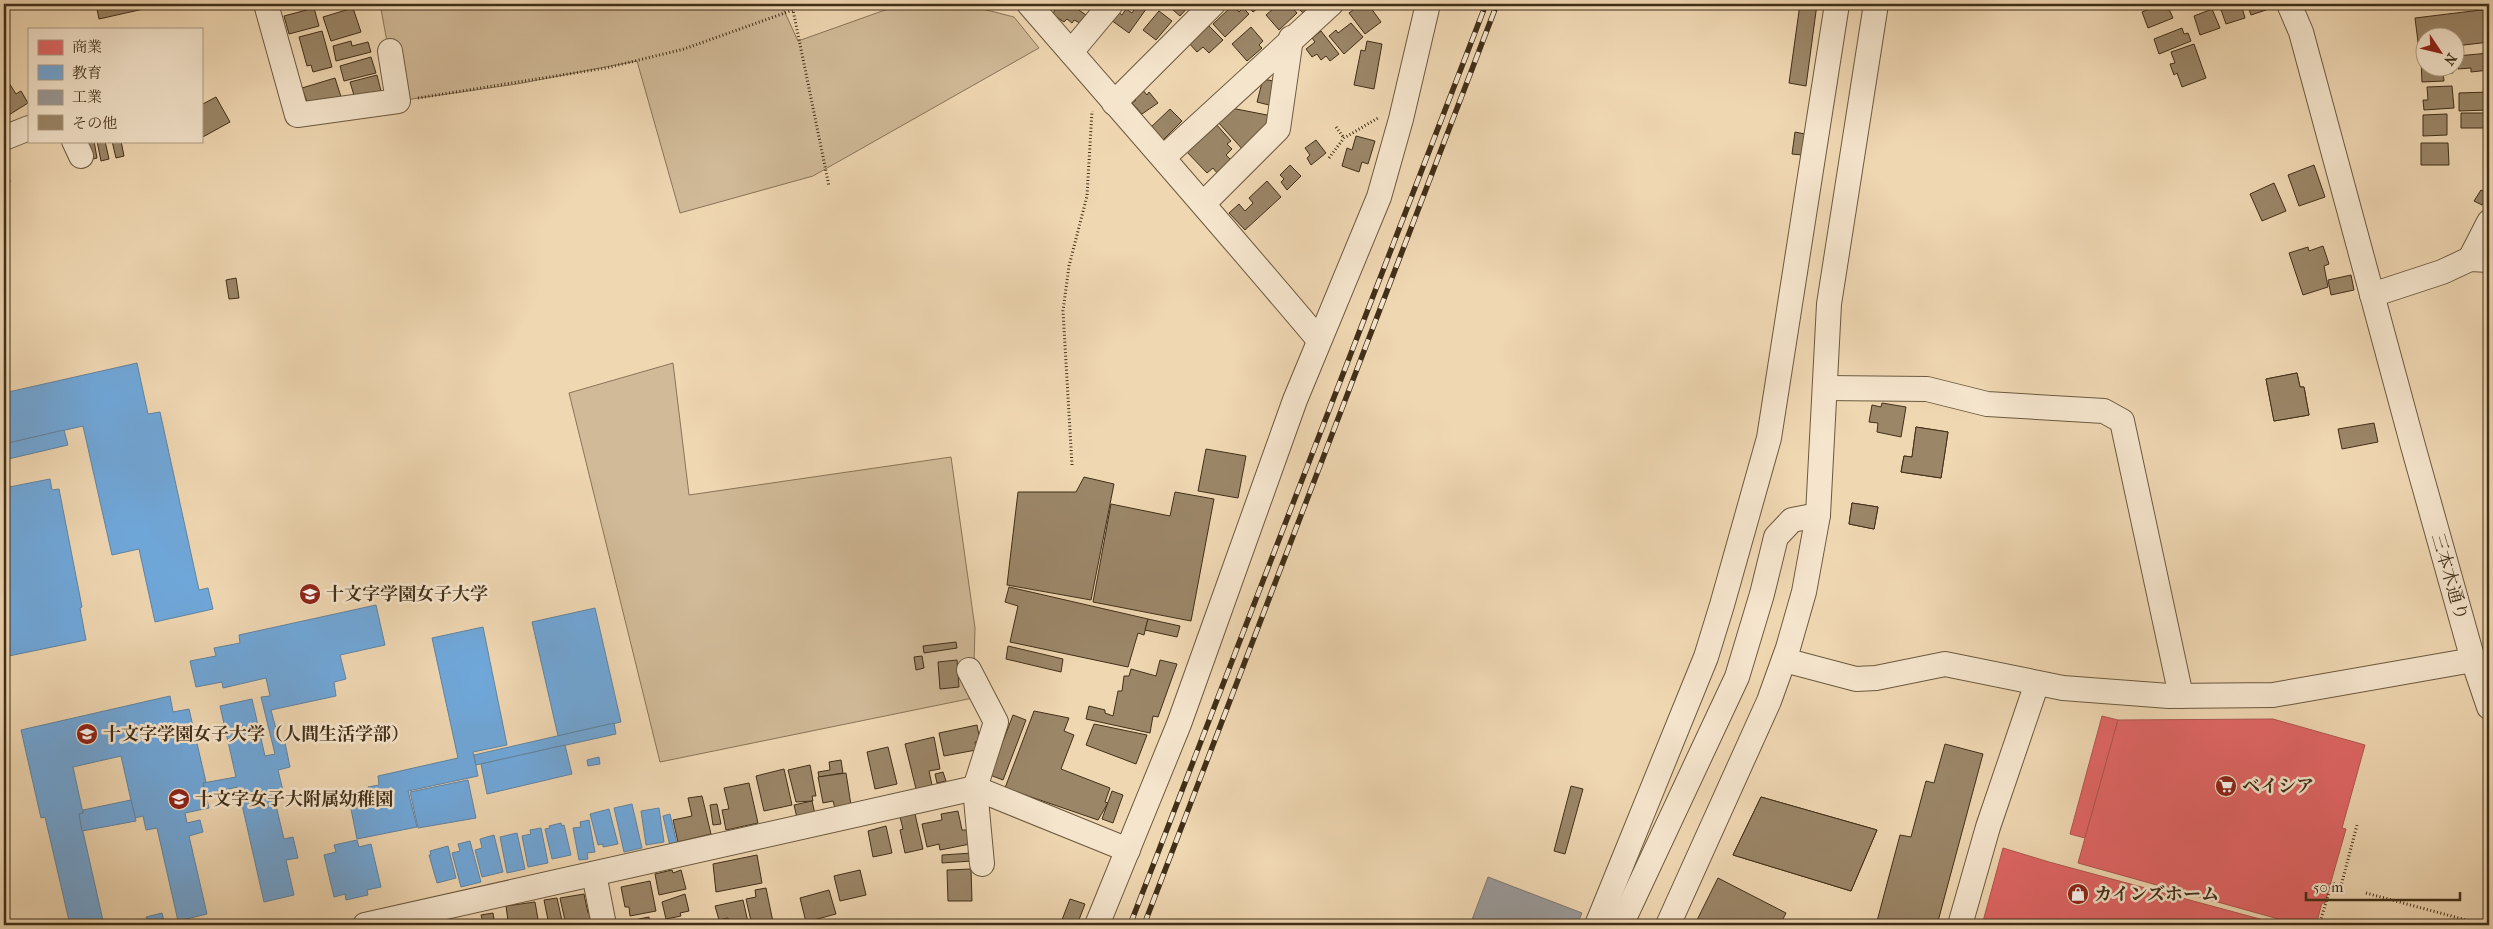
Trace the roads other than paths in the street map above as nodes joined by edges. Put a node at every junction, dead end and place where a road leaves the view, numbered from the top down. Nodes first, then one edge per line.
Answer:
1 (266, 4) edge
2 (1029, 4) edge
3 (1111, 4) edge
4 (1213, 4) edge
5 (1331, 4) edge
6 (1428, 4) edge
7 (1837, 4) edge
8 (1876, 4) edge
9 (2289, 4) edge
10 (1291, 38) junction
11 (390, 51) dead end
12 (1071, 52) junction
13 (1114, 103) junction
14 (28, 128) edge
15 (4, 138) edge
16 (1164, 157) junction
17 (1204, 203) junction
18 (2489, 222) edge
19 (2480, 259) edge
20 (2372, 295) junction
21 (1319, 340) junction
22 (1825, 388) junction
23 (1818, 514) junction
24 (1784, 660) junction
25 (2474, 660) junction
26 (969, 670) dead end
27 (2036, 683) junction
28 (2181, 696) junction
29 (2489, 707) edge
30 (975, 788) junction
31 (1128, 850) junction
32 (982, 864) dead end
33 (594, 874) junction
34 (365, 925) edge
35 (604, 925) edge
36 (1097, 925) edge
37 (1597, 925) edge
38 (1621, 925) edge
39 (1668, 925) edge
40 (1960, 925) edge

1 - 11 street
2 - 12 street
3 - 12 street
4 - 13 street
5 - 10 street
6 - 21 street
7 - 37 street
8 - 22 street
9 - 20 street, 三本木通り
10 - 16 street
10 - 17 street
12 - 13 street
13 - 16 street
14 - 15 street
16 - 17 street
17 - 21 street
18 - 19 street
19 - 20 street
20 - 25 street, 三本木通り
21 - 31 street
22 - 23 street
22 - 28 street
23 - 24 street
23 - 38 street
24 - 27 street
24 - 39 street
25 - 28 street
25 - 29 street, 三本木通り
26 - 30 street
27 - 28 street
27 - 40 street
30 - 31 street
30 - 32 street
30 - 33 street
31 - 36 street
33 - 34 street
33 - 35 street

